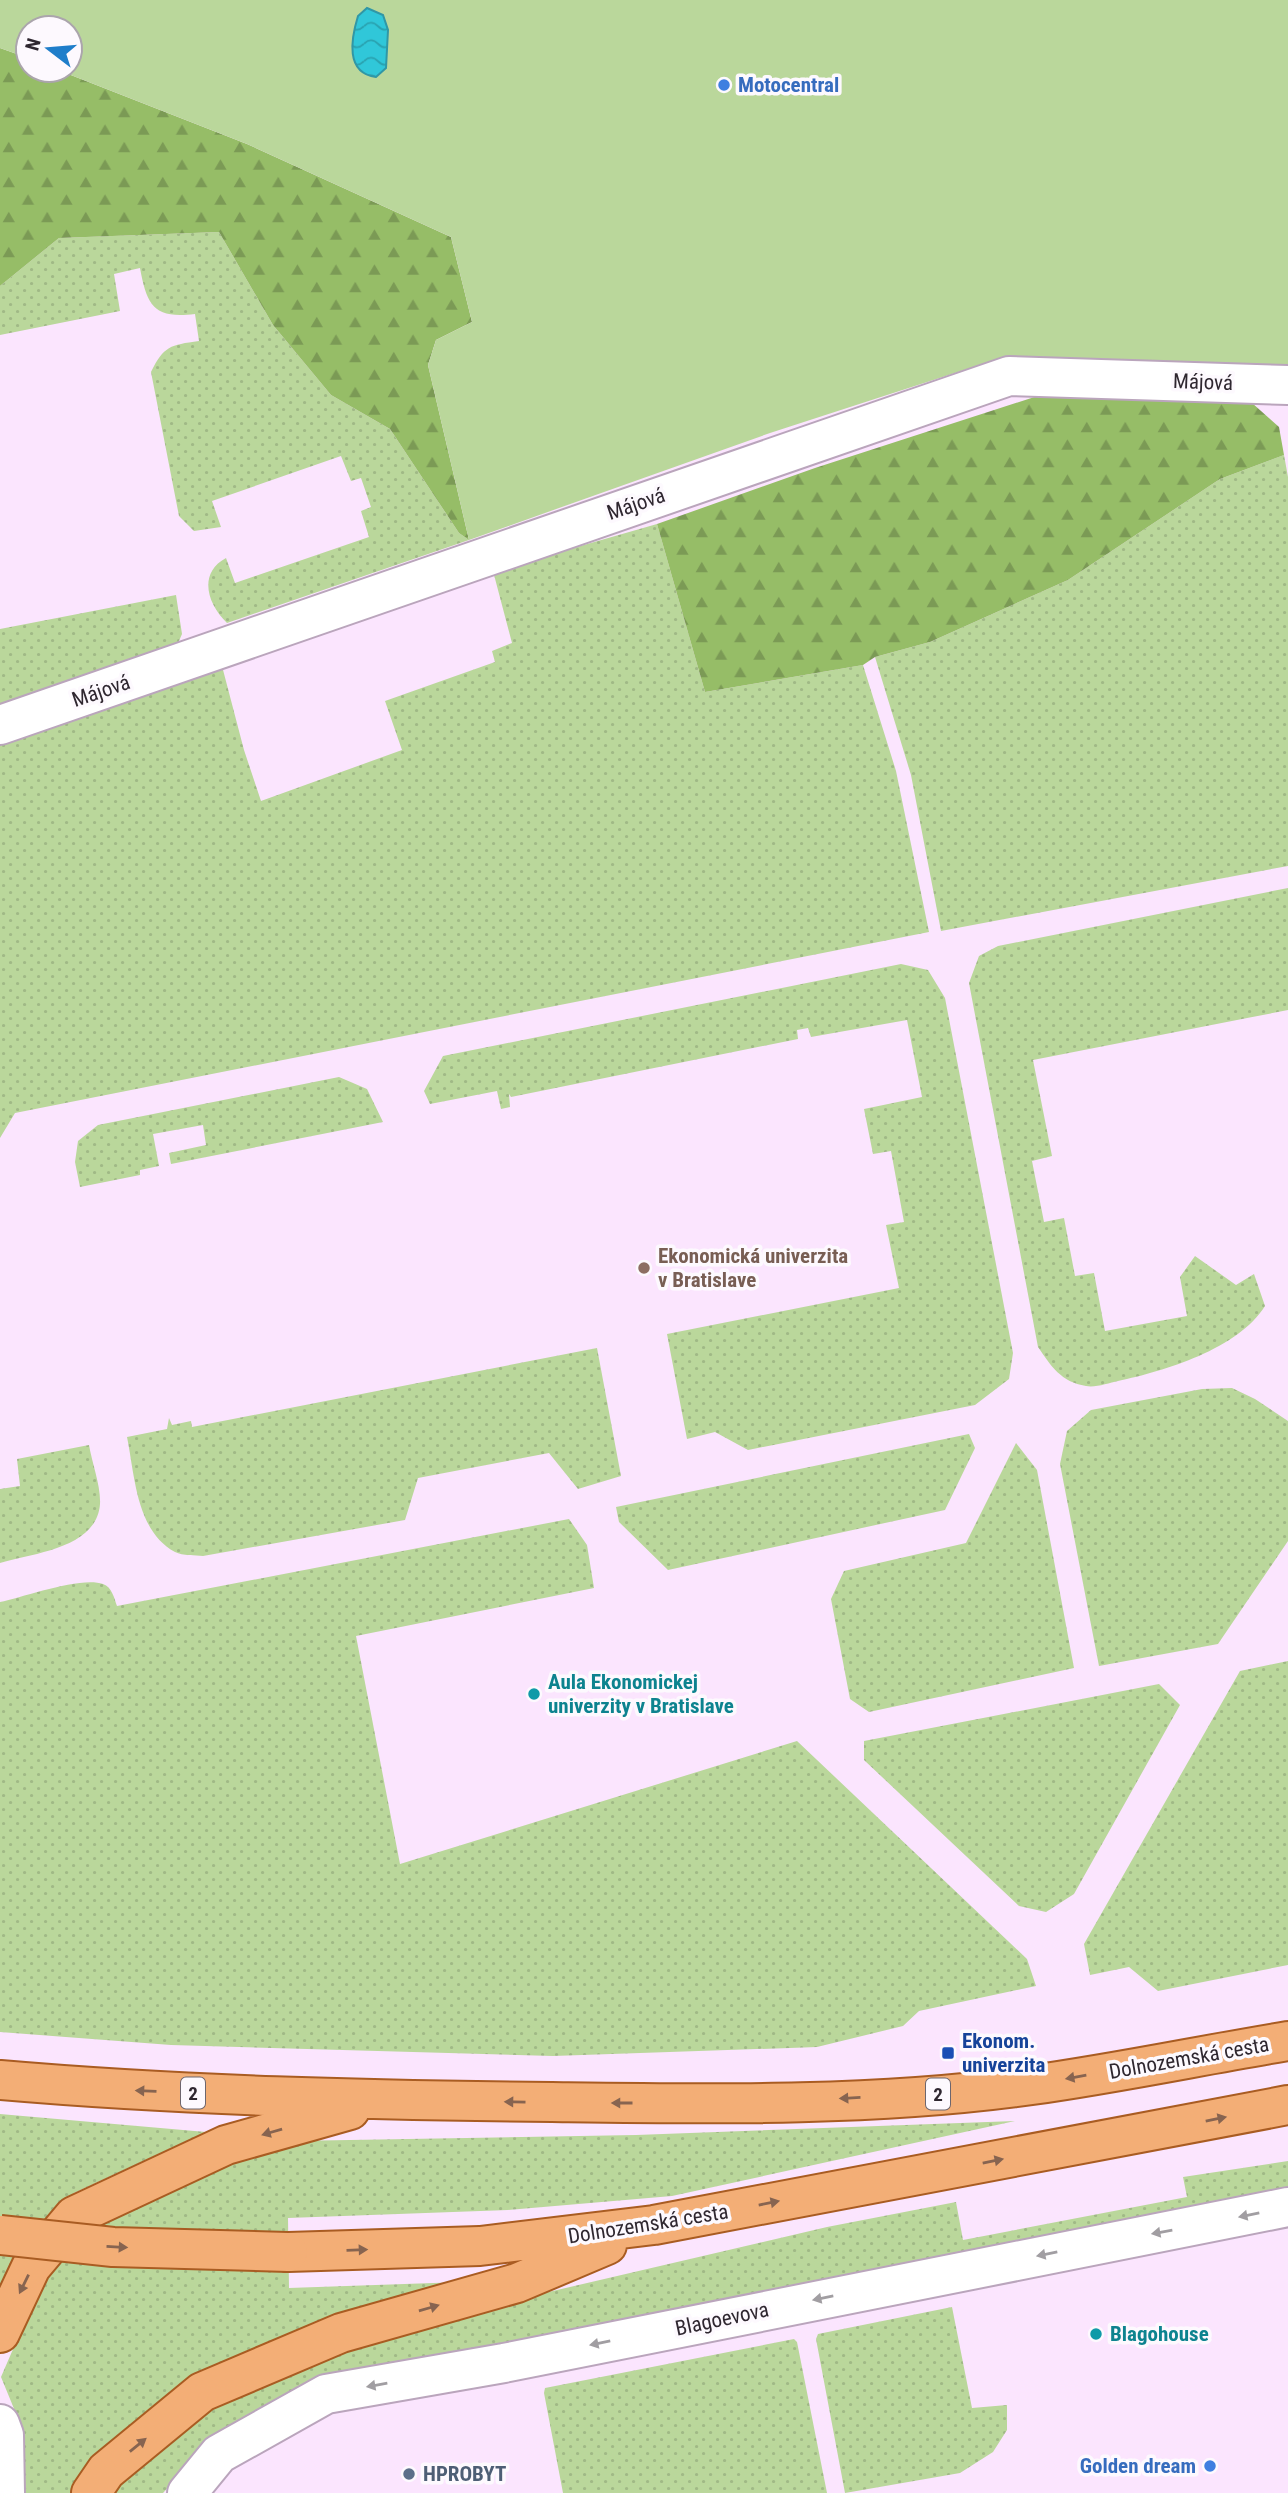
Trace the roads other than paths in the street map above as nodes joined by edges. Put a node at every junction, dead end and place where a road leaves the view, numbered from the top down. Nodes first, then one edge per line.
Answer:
1 (1288, 385) edge
2 (0, 725) edge
3 (1288, 2041) edge
4 (0, 2080) edge
5 (385, 2100) junction
6 (1288, 2105) edge
7 (1288, 2207) edge
8 (654, 2225) junction
9 (0, 2235) edge
10 (0, 2333) edge
11 (0, 2424) edge
12 (5, 2493) edge
13 (91, 2493) edge
14 (187, 2493) edge

1 - 2 street, Májová
3 -> 5 main road, Dolnozemská cesta / 2
5 -> 4 main road, Dolnozemská cesta / 2
5 -> 10 main road
8 -> 6 main road, Dolnozemská cesta
7 -> 14 street, Blagoevova
9 -> 8 main road, Dolnozemská cesta, bridge
13 -> 8 main road
11 - 12 street

